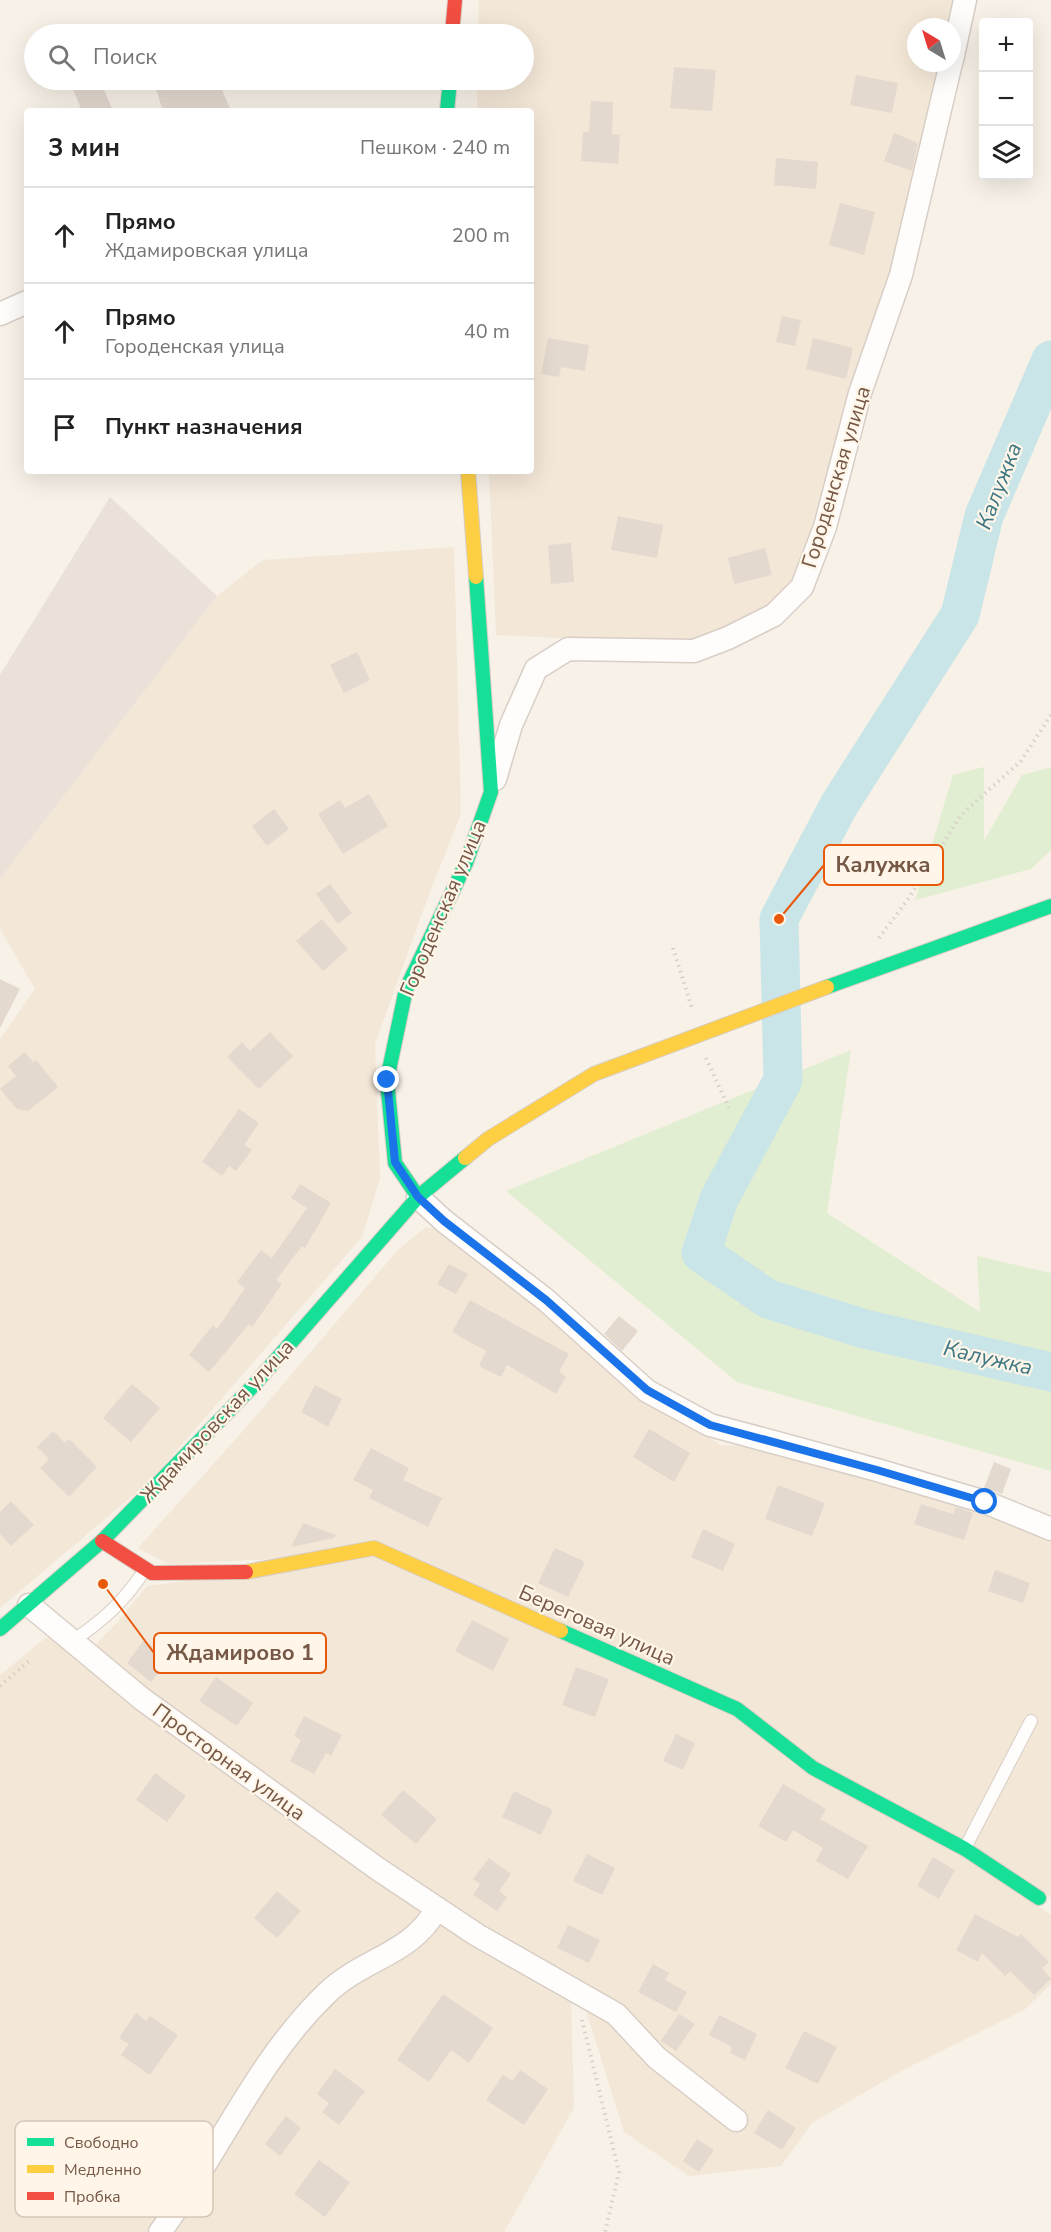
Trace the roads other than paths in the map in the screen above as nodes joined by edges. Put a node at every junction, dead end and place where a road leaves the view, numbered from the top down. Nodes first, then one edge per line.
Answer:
1 (455, 0) edge
2 (965, 0) edge
3 (961, 19) edge
4 (454, 24) edge
5 (950, 72) edge
6 (449, 90) edge
7 (447, 108) edge
8 (24, 303) edge
9 (0, 314) edge
10 (468, 474) edge
11 (491, 792) junction
12 (1051, 906) edge
13 (418, 1197) junction
14 (1051, 1529) edge
15 (102, 1541) junction
16 (146, 1569) junction
17 (29, 1605) junction
18 (0, 1629) edge
19 (74, 1640) junction
20 (1031, 1721) dead end
21 (965, 1849) junction
22 (1039, 1898) dead end
23 (437, 1908) junction
24 (736, 2120) dead end
25 (213, 2153) edge
26 (171, 2217) edge
27 (160, 2232) edge

1 - 4 street
2 - 3 street, Городенская улица
5 - 11 street, Городенская улица
6 - 7 street
8 - 9 street
10 - 11 street, Городенская улица
11 - 13 street, Городенская улица
12 - 13 street, Ждамировская улица
13 - 14 street
13 - 15 street, Ждамировская улица
15 - 16 street, Береговая улица
15 - 17 street, Ждамировская улица
16 - 19 lane
16 - 21 street, Береговая улица
17 - 18 street, Ждамировская улица
17 - 19 street, Просторная улица
19 - 23 street, Просторная улица
20 - 21 lane
21 - 22 street, Береговая улица
23 - 24 street, Просторная улица
23 - 25 street
26 - 27 street

